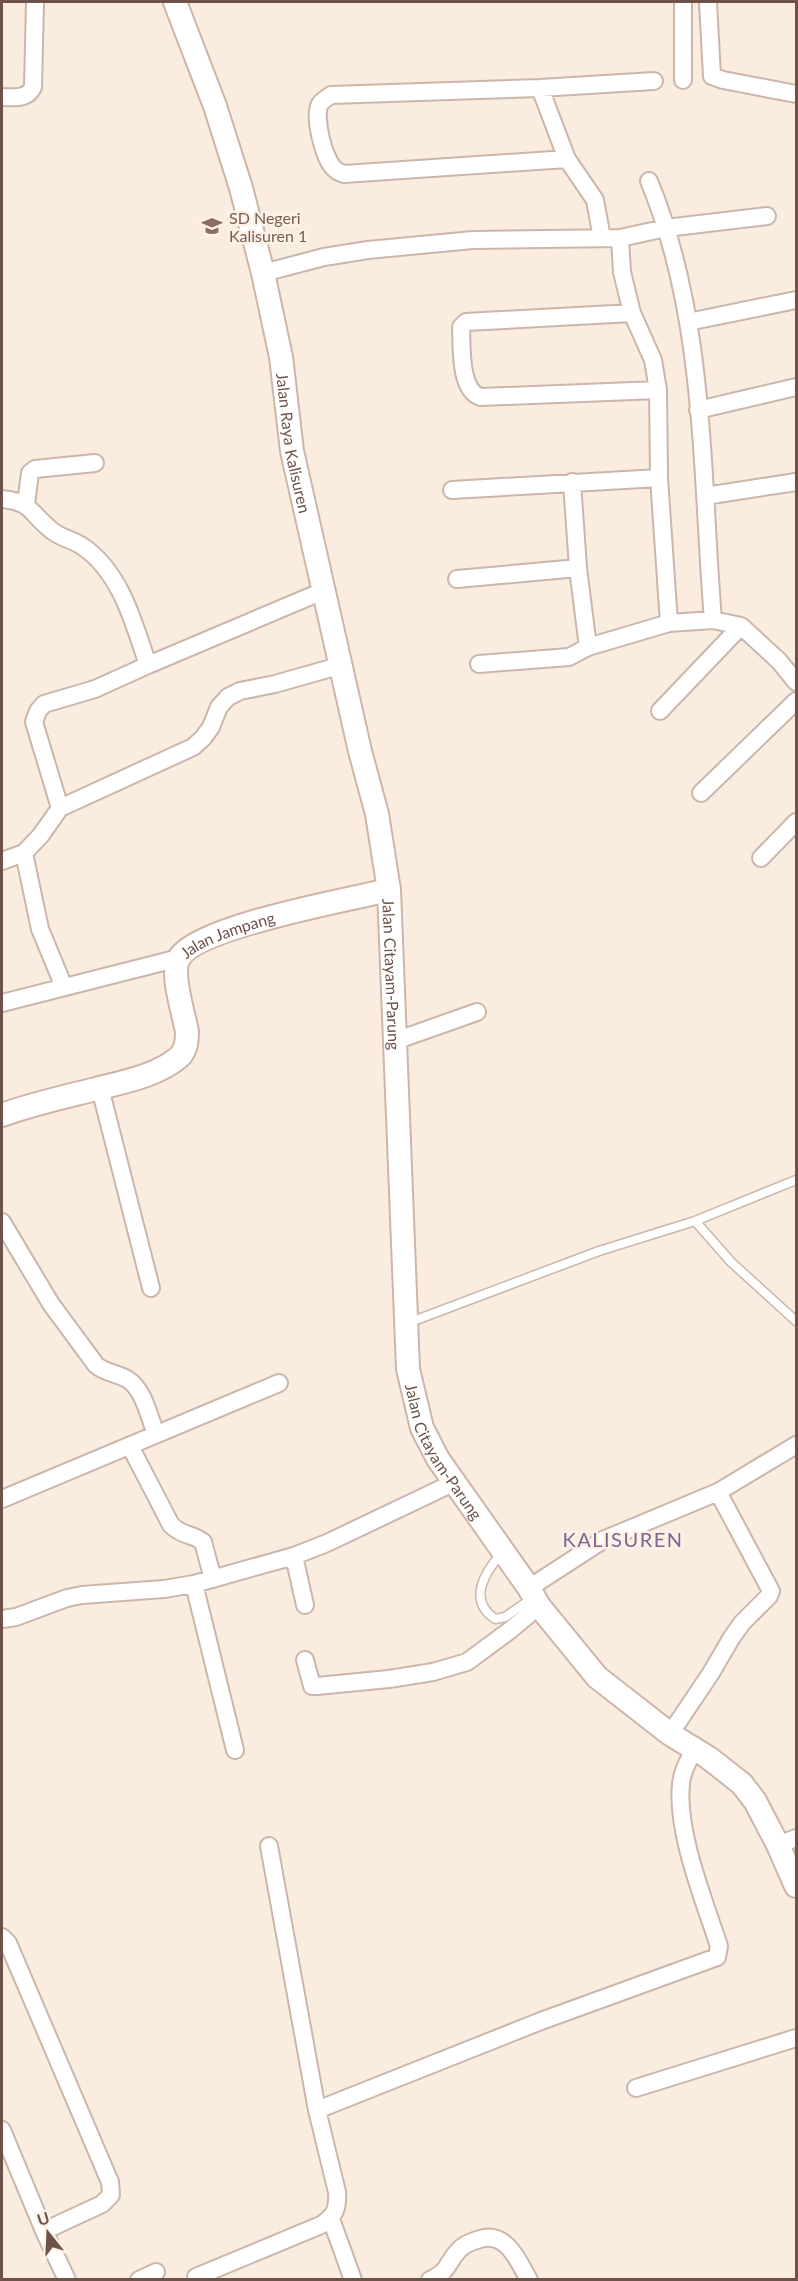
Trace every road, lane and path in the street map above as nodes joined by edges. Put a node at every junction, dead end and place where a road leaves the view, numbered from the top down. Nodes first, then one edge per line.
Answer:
1 (35, 2) edge
2 (175, 2) edge
3 (683, 2) edge
4 (708, 2) edge
5 (683, 80) dead end
6 (654, 81) dead end
7 (540, 88) junction
8 (796, 94) edge
9 (2, 97) edge
10 (567, 159) junction
11 (649, 181) dead end
12 (767, 216) dead end
13 (666, 228) junction
14 (602, 238) junction
15 (620, 238) junction
16 (263, 273) junction
17 (796, 300) edge
18 (632, 313) junction
19 (688, 322) junction
20 (796, 387) edge
21 (658, 390) junction
22 (698, 410) junction
23 (95, 463) dead end
24 (659, 478) junction
25 (572, 482) junction
26 (796, 482) edge
27 (452, 490) dead end
28 (705, 496) junction
29 (2, 499) edge
30 (27, 504) junction
31 (578, 568) junction
32 (457, 579) dead end
33 (323, 591) junction
34 (713, 620) junction
35 (669, 623) junction
36 (741, 626) junction
37 (588, 647) junction
38 (479, 664) dead end
39 (148, 665) junction
40 (342, 665) junction
41 (796, 682) edge
42 (796, 701) edge
43 (660, 711) dead end
44 (701, 793) dead end
45 (60, 808) junction
46 (796, 822) edge
47 (24, 853) junction
48 (761, 858) dead end
49 (2, 861) edge
50 (389, 890) junction
51 (179, 958) junction
52 (64, 987) junction
53 (2, 1003) edge
54 (477, 1011) dead end
55 (395, 1041) junction
56 (100, 1088) junction
57 (2, 1115) edge
58 (796, 1179) edge
59 (694, 1221) junction
60 (2, 1222) edge
61 (151, 1288) dead end
62 (796, 1321) edge
63 (405, 1325) junction
64 (279, 1383) dead end
65 (156, 1434) junction
66 (796, 1445) edge
67 (130, 1446) junction
68 (455, 1482) junction
69 (718, 1492) junction
70 (2, 1499) edge
71 (503, 1551) junction
72 (294, 1556) junction
73 (213, 1579) junction
74 (194, 1584) junction
75 (534, 1597) junction
76 (305, 1605) dead end
77 (2, 1619) edge
78 (305, 1660) dead end
79 (670, 1734) junction
80 (695, 1749) junction
81 (236, 1750) dead end
82 (788, 1841) edge
83 (269, 1846) dead end
84 (796, 1886) edge
85 (2, 1937) edge
86 (796, 2038) edge
87 (636, 2088) dead end
88 (317, 2110) junction
89 (2, 2130) edge
90 (331, 2219) junction
91 (44, 2231) junction
92 (156, 2272) dead end
93 (196, 2277) dead end
94 (67, 2280) edge
95 (139, 2280) edge
96 (353, 2280) edge
97 (430, 2280) edge
98 (529, 2280) edge

1 - 9 street
2 - 16 main road, Jalan Raya Kalisuren
3 - 5 street
4 - 8 street
6 - 7 street
7 - 10 street
7 - 10 street
10 - 14 street
11 - 13 street
12 - 13 street
13 - 15 street
13 - 19 street
14 - 15 street
14 - 16 street
15 - 18 street
16 - 33 main road, Jalan Raya Kalisuren
17 - 19 street
18 - 21 street
18 - 21 street
19 - 22 street
20 - 22 street
21 - 24 street
22 - 28 street
23 - 30 street
24 - 25 street
24 - 35 street
25 - 27 street
25 - 31 street
26 - 28 street
28 - 34 street
29 - 30 street
30 - 39 street
31 - 32 street
31 - 37 street
33 - 39 street
33 - 40 main road, Jalan Raya Kalisuren
34 - 35 street
34 - 36 street
35 - 37 street
36 - 41 street
36 - 43 street
37 - 38 street
39 - 45 street
40 - 45 street
40 - 50 main road, Jalan Raya Kalisuren
42 - 44 street
45 - 47 street
46 - 48 street
47 - 49 street
47 - 52 street
50 - 51 main road, Jalan Jampang
50 - 55 main road, Jalan Citayam-Parung
51 - 52 street
51 - 56 main road, Jalan Jampang
52 - 53 street
54 - 55 street
55 - 63 main road, Jalan Citayam-Parung
56 - 57 main road, Jalan Jampang
56 - 61 street
58 - 59 lane
59 - 62 lane
59 - 63 lane
60 - 65 street
63 - 68 main road, Jalan Citayam-Parung
64 - 65 street
65 - 67 street
66 - 69 street
67 - 70 street
67 - 73 street
68 - 71 main road, Jalan Citayam-Parung
68 - 72 street
69 - 75 street
69 - 79 street
71 - 75 main road, Jalan Citayam-Parung
71 - 75 lane
72 - 73 street
72 - 76 street
73 - 74 street
74 - 77 street
74 - 81 street
75 - 78 street
75 - 79 main road, Jalan Citayam-Parung
79 - 80 main road, Jalan Citayam-Parung
80 - 82 main road, Jalan Citayam-Parung
80 - 88 street
82 - 84 main road, Jalan Citayam-Parung
83 - 88 street
85 - 91 street
86 - 87 street
88 - 90 street
89 - 91 street
90 - 93 street
90 - 96 street
91 - 94 street
92 - 95 street
97 - 98 street

